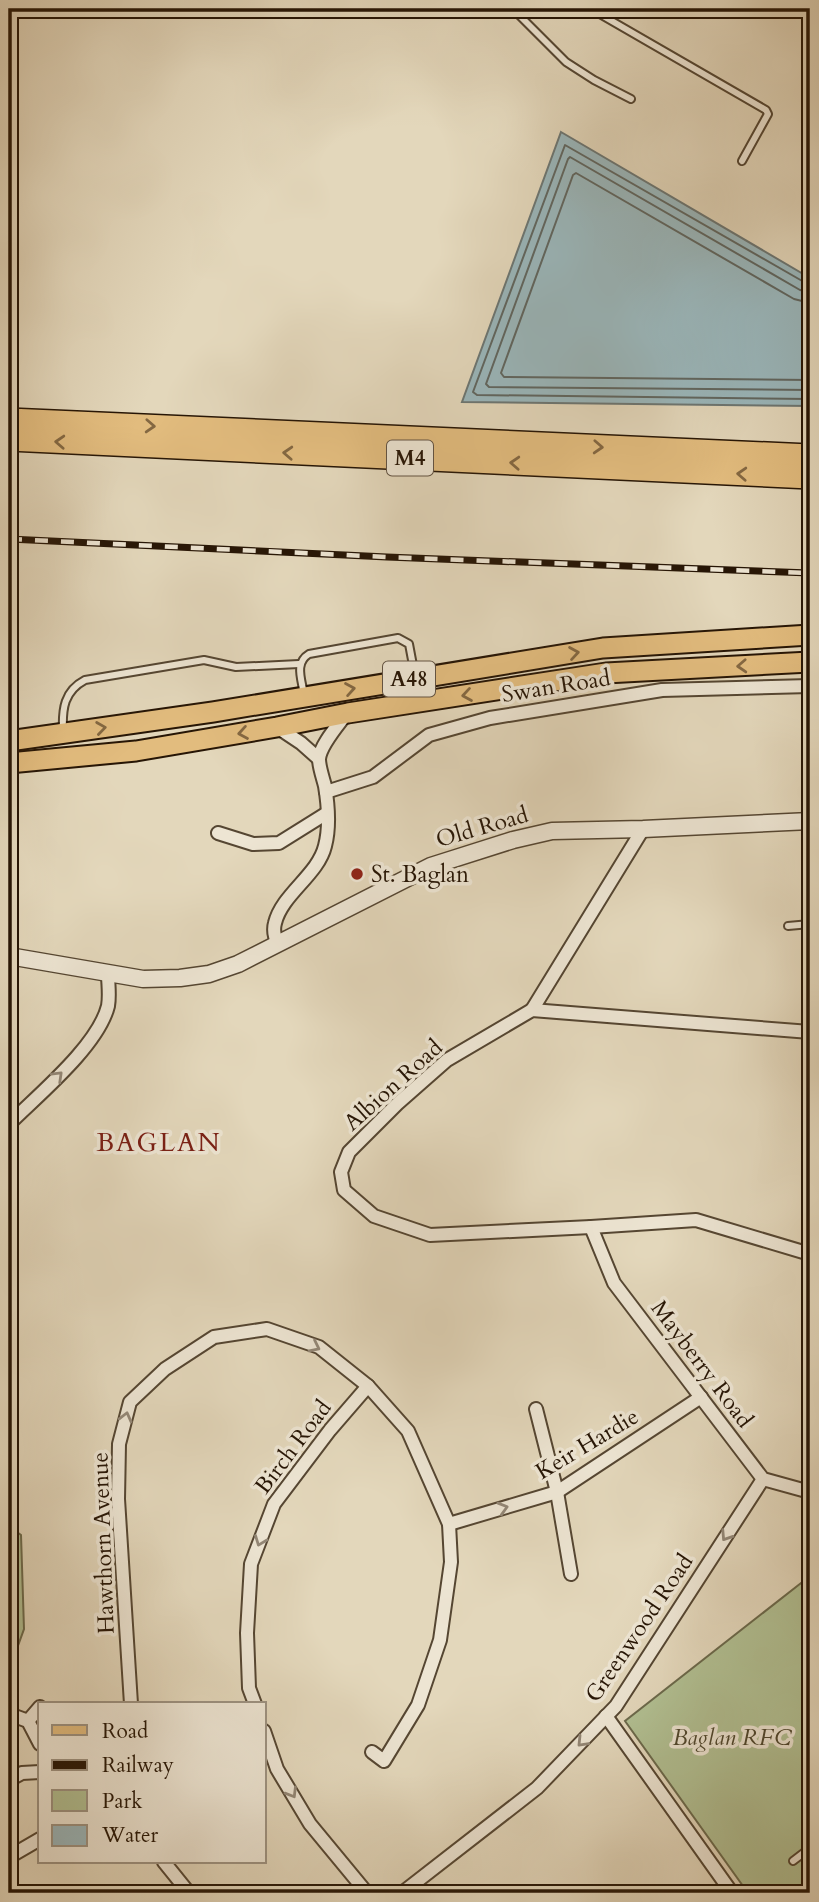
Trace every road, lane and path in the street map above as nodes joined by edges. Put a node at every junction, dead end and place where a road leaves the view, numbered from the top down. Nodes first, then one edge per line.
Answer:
1 (513, 9) edge
2 (590, 9) edge
3 (631, 99) dead end
4 (742, 161) dead end
5 (9, 420) edge
6 (9, 439) edge
7 (810, 456) edge
8 (810, 477) edge
9 (810, 635) edge
10 (810, 662) edge
11 (299, 664) junction
12 (415, 678) junction
13 (810, 685) edge
14 (304, 697) junction
15 (348, 713) junction
16 (276, 727) junction
17 (64, 733) junction
18 (9, 741) edge
19 (319, 759) junction
20 (9, 763) edge
21 (326, 792) junction
22 (327, 813) junction
23 (810, 821) edge
24 (643, 829) junction
25 (218, 833) dead end
26 (810, 924) edge
27 (788, 926) dead end
28 (278, 944) junction
29 (9, 956) edge
30 (108, 973) junction
31 (532, 1010) junction
32 (810, 1032) edge
33 (9, 1124) edge
34 (590, 1227) junction
35 (810, 1254) edge
36 (368, 1386) junction
37 (701, 1397) junction
38 (536, 1409) dead end
39 (763, 1479) junction
40 (557, 1492) junction
41 (810, 1492) edge
42 (449, 1524) junction
43 (570, 1574) dead end
44 (131, 1702) edge
45 (254, 1702) edge
46 (38, 1709) edge
47 (9, 1714) edge
48 (606, 1716) junction
49 (28, 1721) junction
50 (266, 1737) edge
51 (38, 1740) edge
52 (372, 1752) dead end
53 (38, 1772) edge
54 (9, 1780) edge
55 (38, 1840) edge
56 (810, 1847) edge
57 (9, 1857) edge
58 (793, 1861) dead end
59 (166, 1864) edge
60 (188, 1893) edge
61 (367, 1893) edge
62 (402, 1893) edge
63 (732, 1893) edge

1 - 3 lane
2 - 4 lane
5 -> 7 highway, M4
8 -> 6 highway, M4
12 -> 9 main road, A48
10 -> 15 main road, A48
11 - 12 lane
11 - 14 lane
11 - 17 lane
14 -> 12 main road, A48
13 - 21 street, Swan Road
17 -> 14 main road, A48
15 - 16 main road, A48
15 - 19 street
16 - 19 street
16 -> 20 main road, A48
17 - 18 main road, A48
19 - 21 street
21 - 22 street
22 - 25 street
22 - 28 street
23 - 24 street, Old Road
24 - 28 street, Old Road
24 - 31 street
26 - 27 lane
28 - 30 street, Old Road
29 - 30 street, Old Road
33 -> 30 street
31 - 32 street
31 - 34 street, Albion Road
34 - 35 street, Albion Road
34 - 37 street, Mayberry Road
36 - 42 street, Hawthorn Avenue
44 -> 36 street, Hawthorn Avenue
36 -> 45 street, Birch Road
37 - 39 street, Mayberry Road
37 - 40 street, Keir Hardie
38 - 40 street
39 - 41 street
39 -> 48 street, Greenwood Road
42 -> 40 street, Keir Hardie
40 - 43 street
42 - 52 street
46 - 49 street
47 - 49 street
48 -> 62 street, Greenwood Road
48 - 63 street
49 - 51 street
50 -> 61 street
53 - 54 street
55 - 57 street
56 - 58 lane
59 - 60 street

